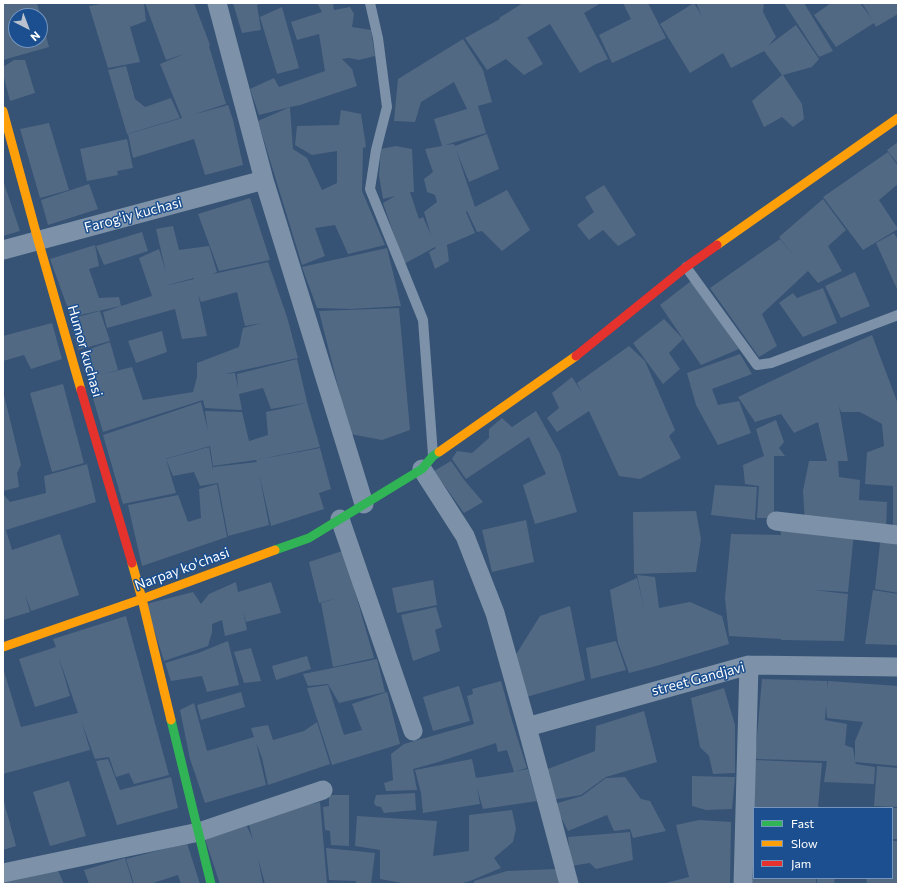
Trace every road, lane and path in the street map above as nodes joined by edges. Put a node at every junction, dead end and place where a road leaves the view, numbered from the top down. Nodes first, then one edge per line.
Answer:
1 (216, 3) edge
2 (370, 3) edge
3 (3, 111) edge
4 (898, 118) edge
5 (264, 180) junction
6 (38, 240) junction
7 (3, 250) edge
8 (686, 267) junction
9 (898, 315) edge
10 (428, 462) junction
11 (364, 504) junction
12 (340, 519) junction
13 (776, 521) dead end
14 (898, 535) edge
15 (142, 599) junction
16 (3, 647) edge
17 (749, 665) junction
18 (898, 667) edge
19 (527, 727) junction
20 (412, 731) dead end
21 (323, 790) dead end
22 (199, 832) junction
23 (3, 873) edge
24 (211, 884) edge
25 (569, 884) edge
26 (743, 884) edge

1 - 5 street
2 - 10 lane
3 - 6 street, Humor kuchasi
4 - 8 street, Narpay ko'chasi
5 - 6 street, Farog'iy kuchasi
5 - 11 street
6 - 7 street, Farog'iy kuchasi
6 - 15 street, Humor kuchasi
8 - 9 lane
8 - 10 street, Narpay ko'chasi
10 - 11 street, Narpay ko'chasi
10 - 19 street
11 - 12 street, Narpay ko'chasi
12 - 15 street, Narpay ko'chasi
12 - 20 street
13 - 14 street
15 - 16 street, Narpay ko'chasi
15 - 22 street, Humor kuchasi
17 - 18 street, street Gandjavi
17 - 19 street, street Gandjavi
17 - 26 street
19 - 25 street
21 - 22 street
22 - 23 street
22 - 24 street, Humor kuchasi

